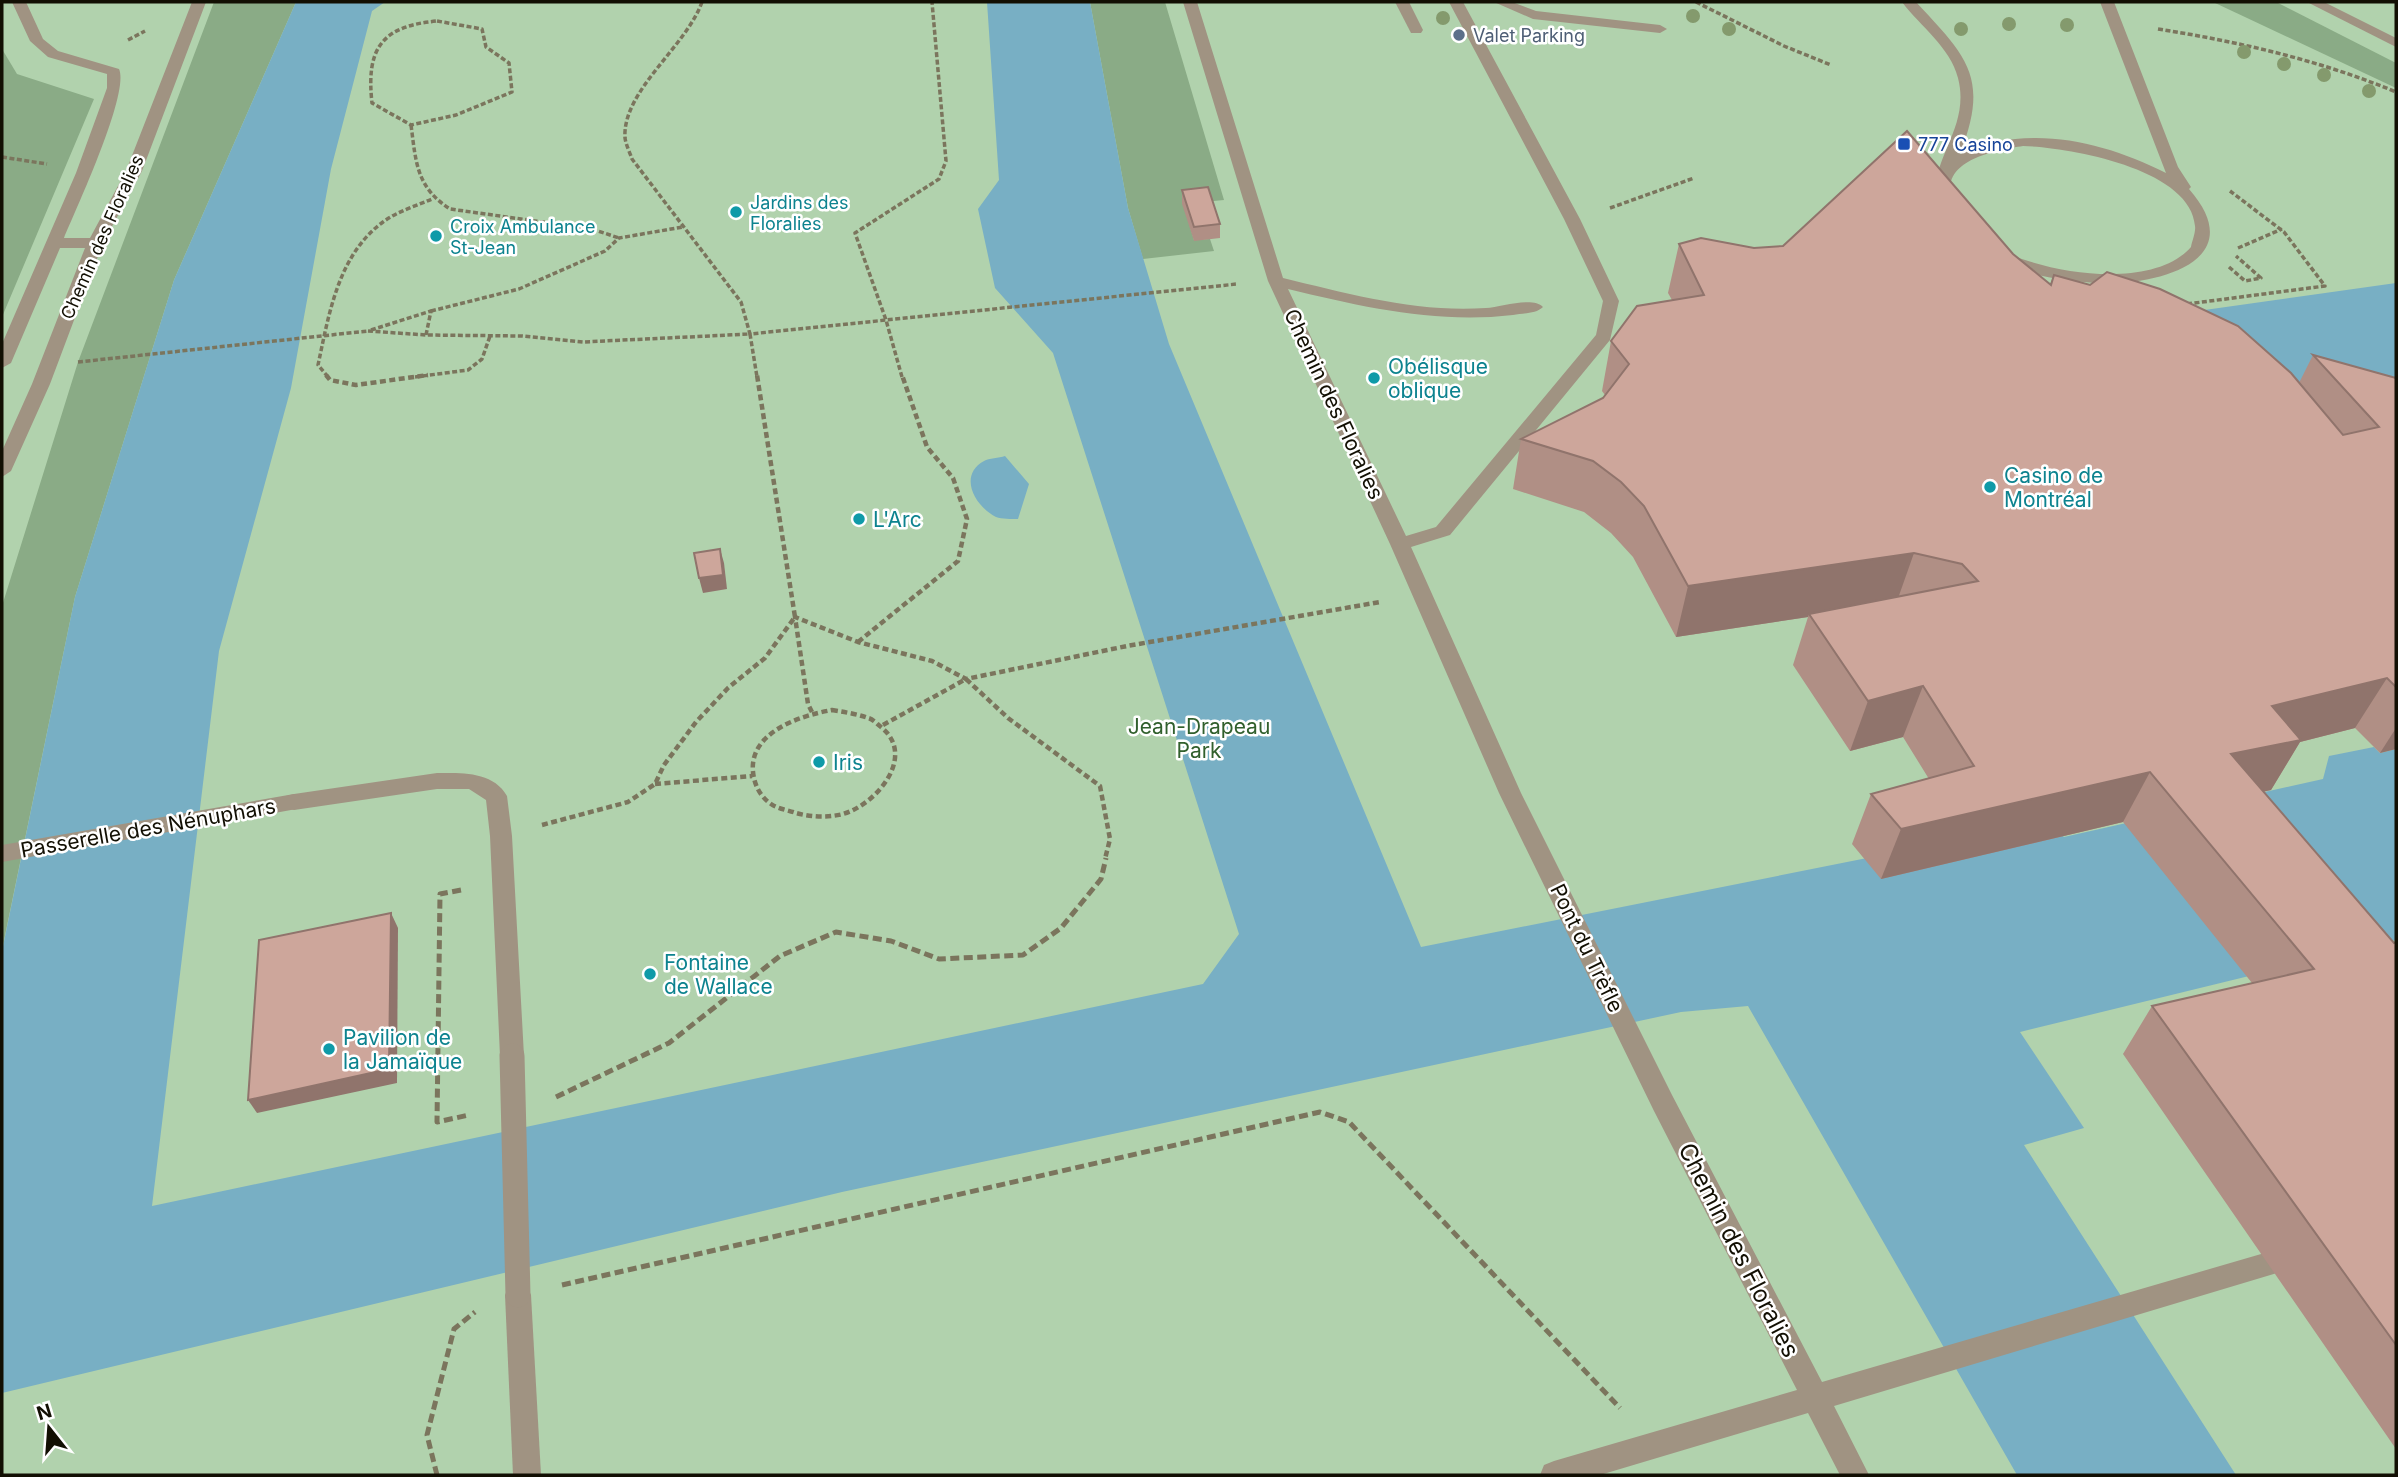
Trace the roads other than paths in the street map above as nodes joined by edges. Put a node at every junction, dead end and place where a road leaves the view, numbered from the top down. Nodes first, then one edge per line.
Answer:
1 (12, 2) edge
2 (19, 2) edge
3 (1190, 2) edge
4 (1402, 2) edge
5 (1456, 2) edge
6 (1501, 2) edge
7 (1909, 2) edge
8 (2107, 2) edge
9 (2314, 2) edge
10 (199, 3) edge
11 (2, 4) edge
12 (1660, 29) dead end
13 (1416, 30) dead end
14 (2396, 43) edge
15 (1942, 181) junction
16 (2199, 212) junction
17 (55, 243) junction
18 (95, 243) junction
19 (1276, 281) junction
20 (1535, 307) dead end
21 (2, 363) edge
22 (3, 459) edge
23 (1400, 544) junction
24 (1510, 793) joint
25 (2, 854) edge
26 (1663, 1103) joint
27 (2268, 1264) dead end
28 (1815, 1398) junction
29 (527, 1475) edge
30 (1554, 1475) edge
31 (1855, 1475) edge

1 - 11 street
2 - 17 street
3 - 19 street, Chemin des Floralies
4 - 13 street
5 - 23 street
6 - 12 street
7 - 15 street
8 - 16 street
9 - 14 street
10 - 18 street, Chemin des Floralies
15 - 16 street
15 - 16 street
17 - 18 street
17 - 21 street
18 - 22 street, Chemin des Floralies
19 - 20 street
19 - 23 street, Chemin des Floralies
23 - 24 street, Chemin des Floralies
24 - 26 street, Pont du Trèfle
25 - 29 street, Passerelle des Nénuphars, bridge
26 - 28 street, Chemin des Floralies
27 - 28 street
28 - 30 street
28 - 31 street, Chemin des Floralies

